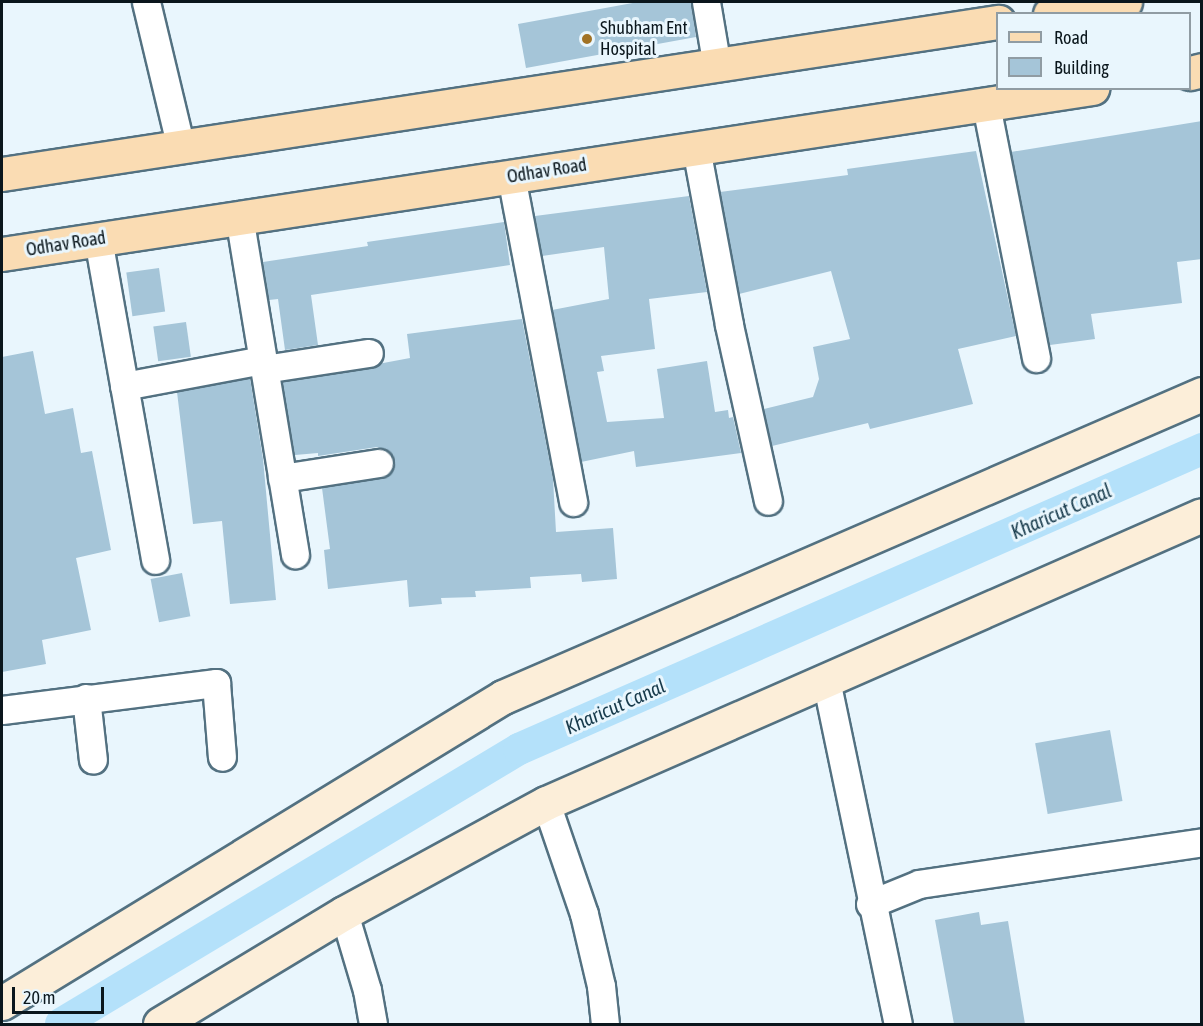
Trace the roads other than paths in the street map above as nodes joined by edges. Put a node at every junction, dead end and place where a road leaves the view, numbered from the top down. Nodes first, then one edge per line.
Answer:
1 (146, 2) edge
2 (706, 2) edge
3 (1125, 2) edge
4 (1062, 12) edge
5 (996, 22) edge
6 (717, 67) junction
7 (1080, 90) edge
8 (986, 105) junction
9 (180, 144) junction
10 (696, 148) junction
11 (2, 174) edge
12 (511, 176) junction
13 (239, 216) junction
14 (98, 239) junction
15 (2, 254) edge
16 (369, 353) dead end
17 (1036, 358) dead end
18 (263, 365) junction
19 (124, 386) junction
20 (1202, 394) edge
21 (379, 463) dead end
22 (282, 478) junction
23 (768, 501) dead end
24 (573, 502) dead end
25 (1202, 515) edge
26 (295, 554) dead end
27 (155, 560) dead end
28 (826, 680) junction
29 (86, 698) junction
30 (2, 710) edge
31 (222, 757) dead end
32 (93, 760) dead end
33 (546, 803) junction
34 (1202, 842) edge
35 (870, 904) junction
36 (344, 913) junction
37 (2, 1003) edge
38 (179, 1019) edge
39 (373, 1024) edge
40 (605, 1024) edge
41 (898, 1024) edge

1 - 9 street
2 - 6 street
3 - 4 main road
5 - 6 main road
6 - 9 main road
7 - 8 main road, Odhav Road
8 - 10 main road, Odhav Road
8 - 17 street
9 - 11 main road
10 - 12 main road, Odhav Road
10 - 23 street
12 - 13 main road, Odhav Road
12 - 24 street
13 - 14 main road, Odhav Road
13 - 18 street
14 - 15 main road, Odhav Road
14 - 19 street
16 - 18 street
18 - 19 street
18 - 22 street
19 - 27 street
20 - 37 street
21 - 22 street
22 - 26 street
25 - 28 street
28 - 33 street
28 - 35 street
29 - 30 street
29 - 31 street
29 - 32 street
33 - 36 street
33 - 40 street
34 - 35 street
35 - 41 street
36 - 38 street
36 - 39 street

